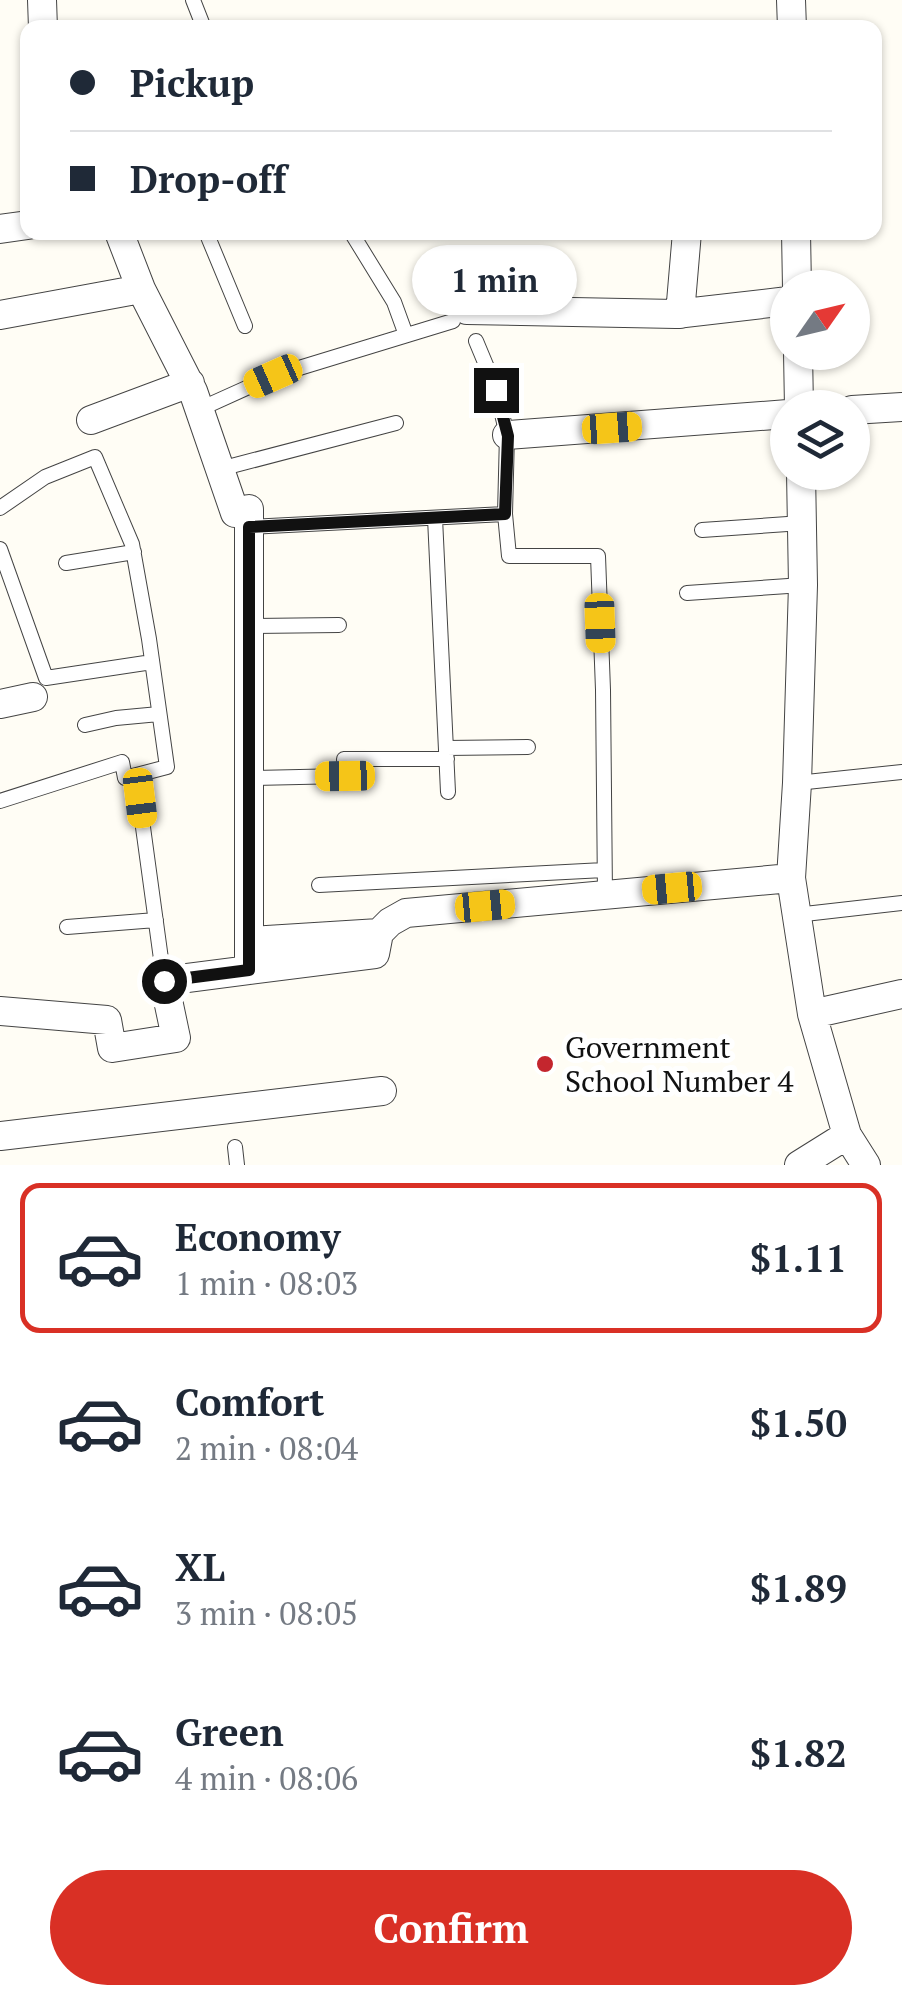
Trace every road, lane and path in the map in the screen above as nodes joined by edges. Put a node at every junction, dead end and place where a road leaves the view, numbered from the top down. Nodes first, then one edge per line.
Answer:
1 (122, 240) edge
2 (209, 240) edge
3 (355, 240) edge
4 (686, 240) edge
5 (796, 240) edge
6 (797, 270) edge
7 (141, 289) junction
8 (770, 303) edge
9 (680, 314) junction
10 (0, 315) edge
11 (460, 316) joint
12 (245, 326) dead end
13 (406, 335) junction
14 (476, 341) dead end
15 (195, 396) junction
16 (902, 407) edge
17 (870, 409) edge
18 (770, 415) edge
19 (90, 420) dead end
20 (396, 423) dead end
21 (508, 436) junction
22 (220, 469) junction
23 (801, 490) edge
24 (0, 508) edge
25 (505, 514) junction
26 (435, 518) junction
27 (802, 523) junction
28 (249, 527) junction
29 (702, 530) dead end
30 (0, 549) edge
31 (134, 552) junction
32 (66, 563) dead end
33 (803, 585) junction
34 (687, 593) dead end
35 (339, 625) dead end
36 (249, 626) junction
37 (152, 662) junction
38 (33, 696) dead end
39 (0, 704) edge
40 (159, 714) junction
41 (85, 724) dead end
42 (528, 747) dead end
43 (446, 754) junction
44 (902, 772) edge
45 (249, 778) junction
46 (797, 783) junction
47 (448, 792) dead end
48 (140, 798) dead end
49 (0, 801) edge
50 (791, 878) junction
51 (605, 882) junction
52 (319, 885) dead end
53 (902, 903) edge
54 (796, 915) junction
55 (156, 920) junction
56 (67, 927) dead end
57 (379, 933) junction
58 (249, 941) junction
59 (249, 970) junction
60 (164, 981) junction
61 (902, 994) edge
62 (0, 1010) edge
63 (812, 1014) junction
64 (382, 1090) dead end
65 (848, 1135) junction
66 (0, 1136) edge
67 (235, 1146) dead end
68 (237, 1165) edge
69 (799, 1165) edge
70 (866, 1165) edge

1 - 7 street
2 - 12 lane
3 - 13 lane
4 - 9 street
5 - 6 street
7 - 10 street
7 - 15 street
8 - 9 street
9 - 11 street
11 - 13 lane
13 - 15 lane
14 - 21 lane
15 - 19 street
15 - 22 street
16 - 17 street
18 - 21 street
20 - 22 lane
21 - 25 lane
22 - 28 street
23 - 27 street
24 - 31 lane
25 - 26 lane
25 - 51 lane
26 - 28 lane
26 - 43 lane
27 - 29 lane
27 - 33 street
28 - 36 street
30 - 37 lane
31 - 32 lane
31 - 37 lane
33 - 34 lane
33 - 46 street
35 - 36 lane
36 - 45 street
37 - 40 lane
38 - 39 street
40 - 41 lane
40 - 49 lane
42 - 43 lane
43 - 45 lane
43 - 47 lane
44 - 46 lane
45 - 58 street
46 - 50 street
48 - 55 lane
50 - 51 street
50 - 54 street
51 - 52 lane
51 - 57 street
53 - 54 lane
54 - 63 street
55 - 56 lane
55 - 60 lane
57 - 58 street
57 - 59 street
58 - 59 street
59 - 60 street
60 - 62 street
61 - 63 street
63 - 65 street
64 - 66 street
65 - 69 street
65 - 70 street
67 - 68 lane

